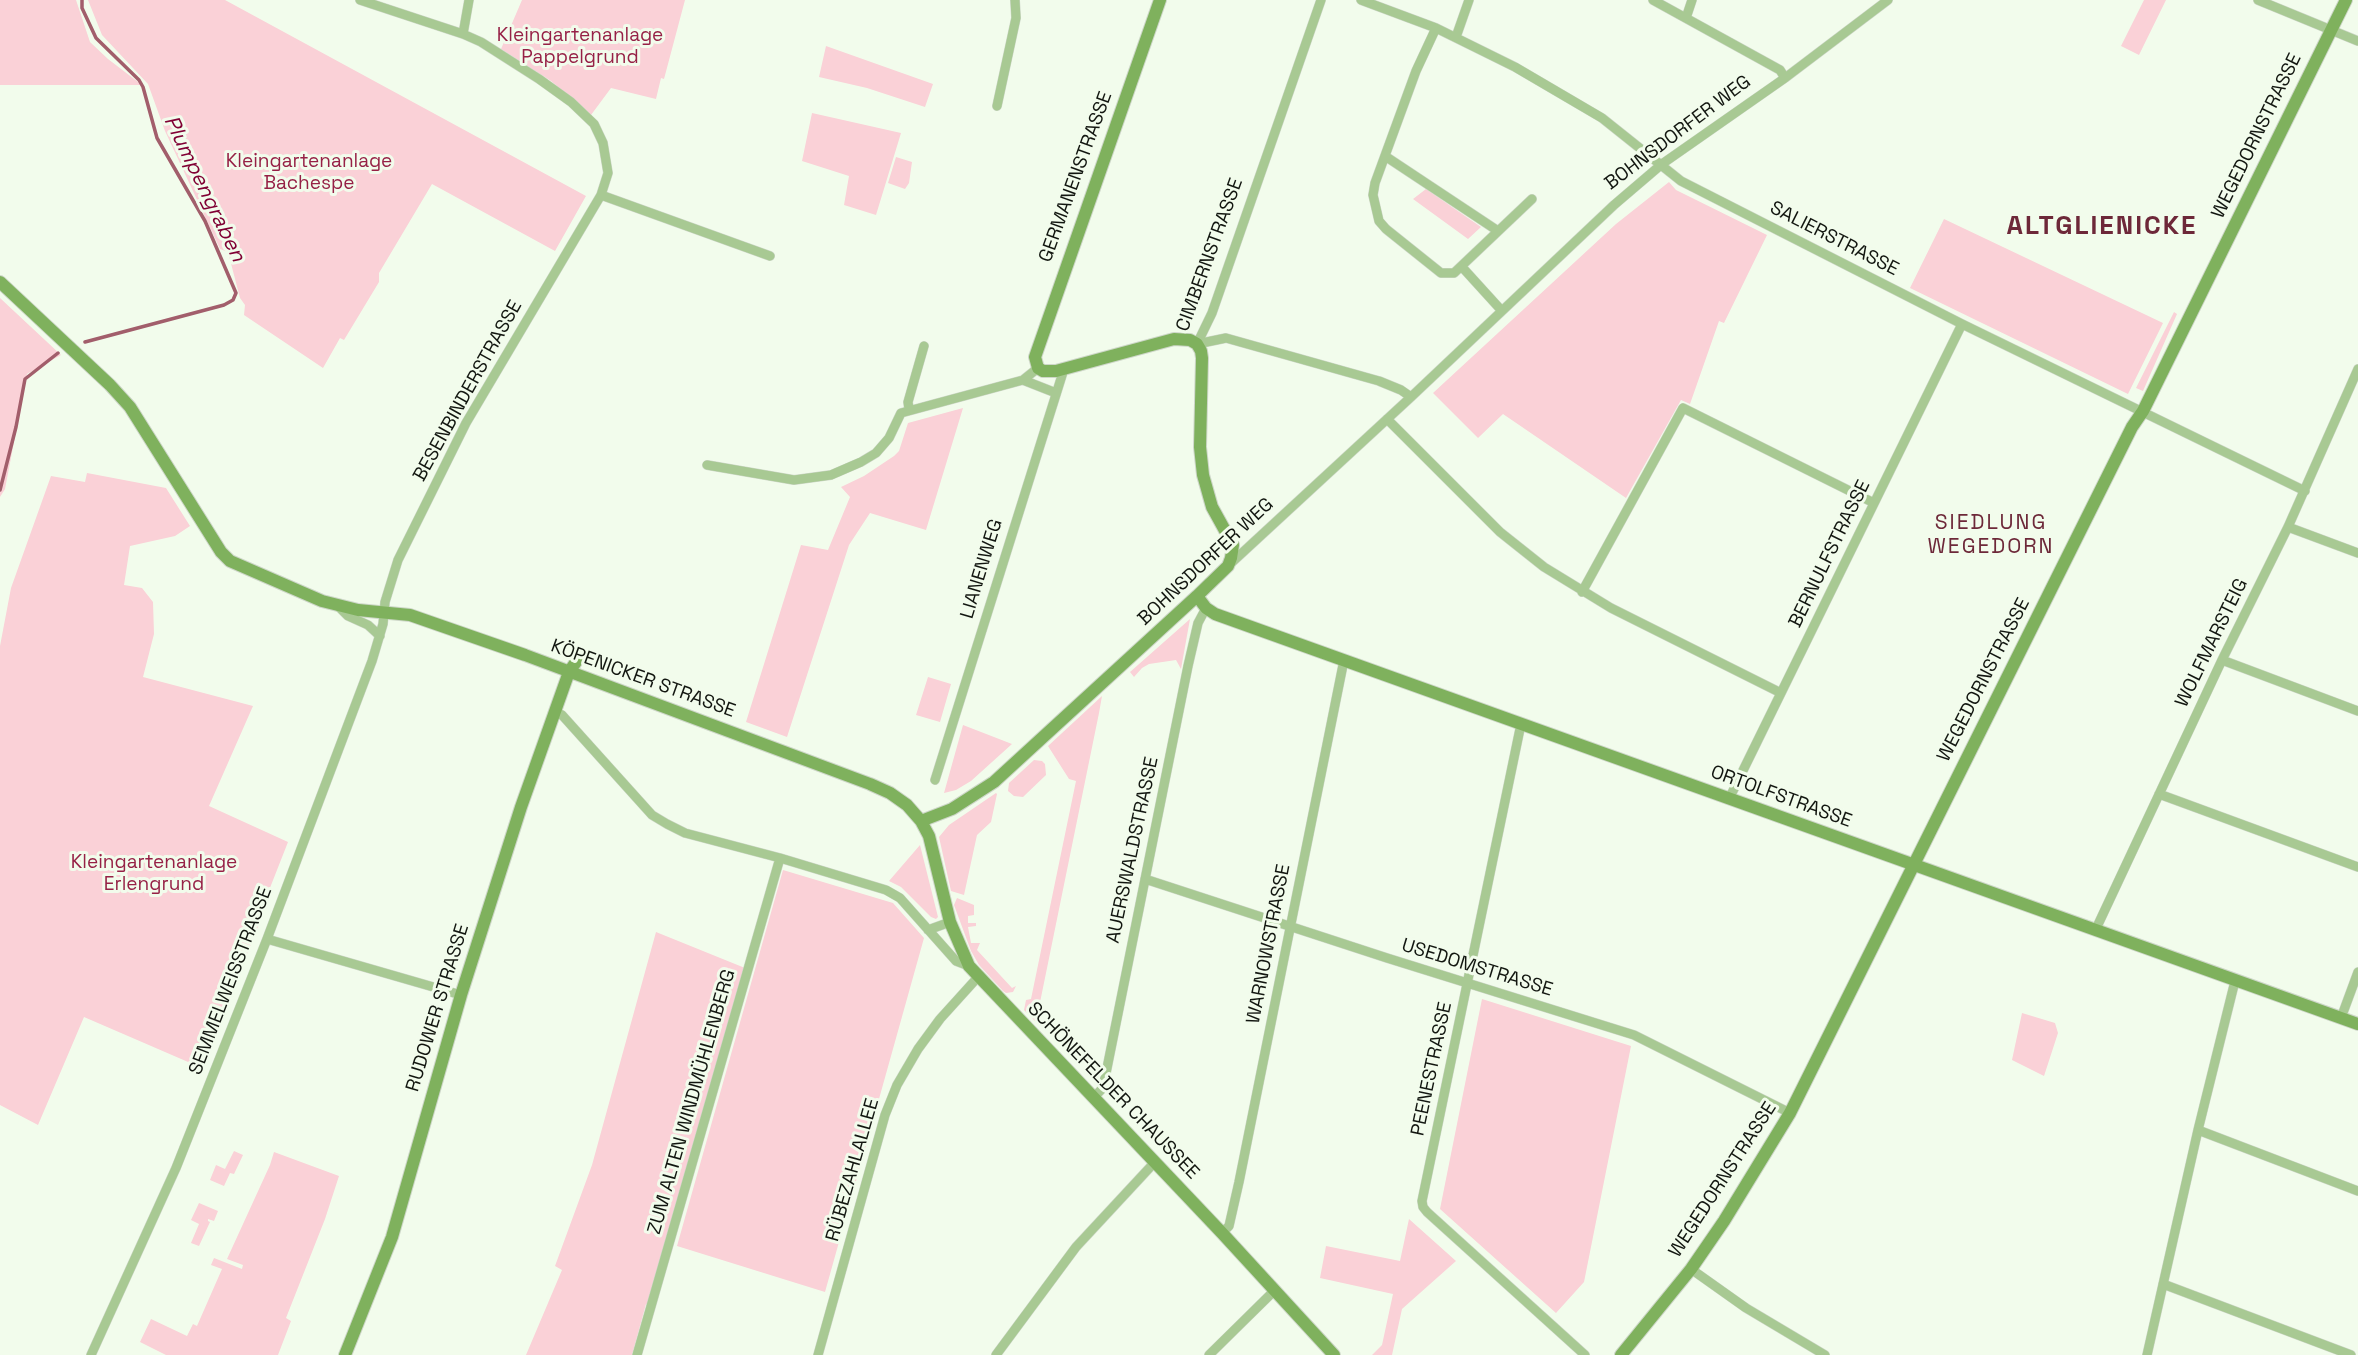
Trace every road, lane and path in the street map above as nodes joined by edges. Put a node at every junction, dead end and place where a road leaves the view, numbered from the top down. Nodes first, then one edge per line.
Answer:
1 (360, 0) edge
2 (469, 0) edge
3 (1015, 0) edge
4 (1160, 0) edge
5 (1321, 0) edge
6 (1361, 0) edge
7 (1469, 0) edge
8 (1653, 0) edge
9 (1692, 0) edge
10 (1888, 0) edge
11 (2258, 0) edge
12 (2346, 0) edge
13 (1686, 18) junction
14 (1436, 28) junction
15 (2330, 31) junction
16 (463, 34) junction
17 (1456, 37) junction
18 (2358, 41) edge
19 (1785, 78) junction
20 (998, 106) dead end
21 (1385, 156) junction
22 (1662, 164) junction
23 (601, 195) junction
24 (1532, 200) dead end
25 (1498, 231) junction
26 (771, 256) dead end
27 (1461, 267) junction
28 (0, 282) edge
29 (1502, 311) junction
30 (1962, 324) junction
31 (1197, 344) junction
32 (924, 346) dead end
33 (1038, 368) junction
34 (1064, 369) junction
35 (2358, 369) edge
36 (1023, 380) junction
37 (1056, 393) junction
38 (1411, 397) junction
39 (909, 409) junction
40 (2143, 411) junction
41 (1387, 419) junction
42 (707, 465) dead end
43 (2305, 491) junction
44 (1874, 503) junction
45 (2288, 527) junction
46 (2358, 553) edge
47 (1228, 566) junction
48 (1582, 592) junction
49 (1197, 596) junction
50 (337, 606) junction
51 (1206, 608) junction
52 (384, 612) junction
53 (380, 636) junction
54 (579, 659) dead end
55 (1344, 660) junction
56 (2222, 660) junction
57 (569, 672) junction
58 (1781, 692) junction
59 (2358, 711) edge
60 (555, 712) junction
61 (1521, 724) junction
62 (935, 780) dead end
63 (2159, 794) junction
64 (1729, 799) junction
65 (921, 821) junction
66 (780, 858) junction
67 (1913, 865) junction
68 (2358, 867) edge
69 (1144, 879) junction
70 (950, 922) junction
71 (1291, 927) junction
72 (928, 930) junction
73 (2095, 931) junction
74 (267, 939) junction
75 (969, 966) junction
76 (2358, 972) edge
77 (978, 977) junction
78 (2235, 981) junction
79 (1468, 983) junction
80 (461, 995) junction
81 (2341, 1018) junction
82 (2358, 1024) edge
83 (1093, 1098) junction
84 (1790, 1113) junction
85 (2197, 1130) junction
86 (1154, 1163) junction
87 (2358, 1191) edge
88 (1222, 1233) junction
89 (1690, 1269) junction
90 (2164, 1284) junction
91 (1275, 1290) junction
92 (91, 1355) edge
93 (345, 1355) edge
94 (638, 1355) edge
95 (818, 1355) edge
96 (996, 1355) edge
97 (1209, 1355) edge
98 (1334, 1355) edge
99 (1585, 1355) edge
100 (1621, 1355) edge
101 (1825, 1355) edge
102 (2147, 1355) edge
103 (2351, 1355) edge

1 - 16 street
2 - 16 street
3 - 20 street
4 - 33 street, GERMANENSTRASSE
5 - 31 street, CIMBERNSTRASSE
6 - 14 street, SALIERSTRASSE
7 - 17 street
8 - 13 street
9 - 13 street
10 - 19 street, BOHNSDORFER WEG
11 - 15 street
12 - 15 street, WEGEDORNSTRASSE
13 - 19 street
14 - 17 street, SALIERSTRASSE
14 - 21 street
15 - 18 street
15 - 40 street, WEGEDORNSTRASSE
16 - 23 street
17 - 22 street, SALIERSTRASSE
19 - 22 street, BOHNSDORFER WEG
21 - 25 street
21 - 27 street
22 - 29 street, BOHNSDORFER WEG
22 - 30 street, SALIERSTRASSE
23 - 26 street
23 - 52 street, BESENBINDERSTRASSE
24 - 25 street
25 - 27 street
27 - 29 street
28 - 50 street, KÖPENICKER STRASSE
29 - 38 street, BOHNSDORFER WEG
30 - 40 street, SALIERSTRASSE
30 - 44 street, BERNULFSTRASSE
31 - 34 street
31 - 38 street
31 - 47 street, CIMBERNSTRASSE
32 - 39 street
33 - 34 street
33 - 36 street
34 - 37 street, LIANENWEG
35 - 43 street, WOLFMARSTEIG
36 - 37 street
36 - 39 street
37 - 62 street, LIANENWEG
38 - 41 street, BOHNSDORFER WEG
39 - 42 street
40 - 43 street, SALIERSTRASSE
40 - 67 street, WEGEDORNSTRASSE
41 - 47 street, BOHNSDORFER WEG
41 - 48 street
43 - 45 street, WOLFMARSTEIG
44 - 48 street
44 - 58 street, BERNULFSTRASSE
45 - 46 street
45 - 56 street, WOLFMARSTEIG
47 - 49 street, BOHNSDORFER WEG
48 - 58 street
49 - 51 street, ORTOLFSTRASSE
49 - 65 street, BOHNSDORFER WEG
50 - 52 street, KÖPENICKER STRASSE
50 - 53 street, KÖPENICKER STRASSE
51 - 55 street, ORTOLFSTRASSE
51 - 69 street, AUERSWALDSTRASSE
52 - 53 street, SEMMELWEISSTRASSE
52 - 57 street, KÖPENICKER STRASSE
53 - 74 street, SEMMELWEISSTRASSE
54 - 57 street, RUDOWER STRASSE
55 - 61 street, ORTOLFSTRASSE
55 - 71 street, WARNOWSTRASSE
56 - 59 street
56 - 63 street, WOLFMARSTEIG
57 - 60 street, RUDOWER STRASSE
57 - 65 street, KÖPENICKER STRASSE
58 - 64 street, BERNULFSTRASSE
60 - 66 street
60 - 80 street, RUDOWER STRASSE
61 - 64 street, ORTOLFSTRASSE
61 - 79 street, PEENESTRASSE
63 - 68 street
63 - 73 street, WOLFMARSTEIG
64 - 67 street, ORTOLFSTRASSE
65 - 70 street, SCHÖNEFELDER CHAUSSEE
66 - 72 street
66 - 94 street, ZUM ALTEN WINDMÜHLENBERG
67 - 73 street, ORTOLFSTRASSE
67 - 84 street, WEGEDORNSTRASSE
69 - 71 street, USEDOMSTRASSE
69 - 83 street, AUERSWALDSTRASSE
70 - 72 street
70 - 75 street, SCHÖNEFELDER CHAUSSEE
71 - 79 street, USEDOMSTRASSE
71 - 88 street, WARNOWSTRASSE
72 - 75 street
73 - 78 street, ORTOLFSTRASSE
74 - 80 street
74 - 92 street, SEMMELWEISSTRASSE
75 - 77 street, SCHÖNEFELDER CHAUSSEE
76 - 81 street
77 - 83 street, SCHÖNEFELDER CHAUSSEE
77 - 95 street, RÜBEZAHLALLEE
78 - 81 street, ORTOLFSTRASSE
78 - 85 street
79 - 84 street, USEDOMSTRASSE
79 - 99 street, PEENESTRASSE
80 - 93 street, RUDOWER STRASSE
81 - 82 street, ORTOLFSTRASSE
83 - 86 street, SCHÖNEFELDER CHAUSSEE
84 - 89 street, WEGEDORNSTRASSE
85 - 87 street
85 - 90 street
86 - 88 street, SCHÖNEFELDER CHAUSSEE
86 - 96 street
88 - 91 street, SCHÖNEFELDER CHAUSSEE
89 - 100 street, WEGEDORNSTRASSE
89 - 101 street
90 - 102 street
90 - 103 street
91 - 97 street
91 - 98 street, SCHÖNEFELDER CHAUSSEE

